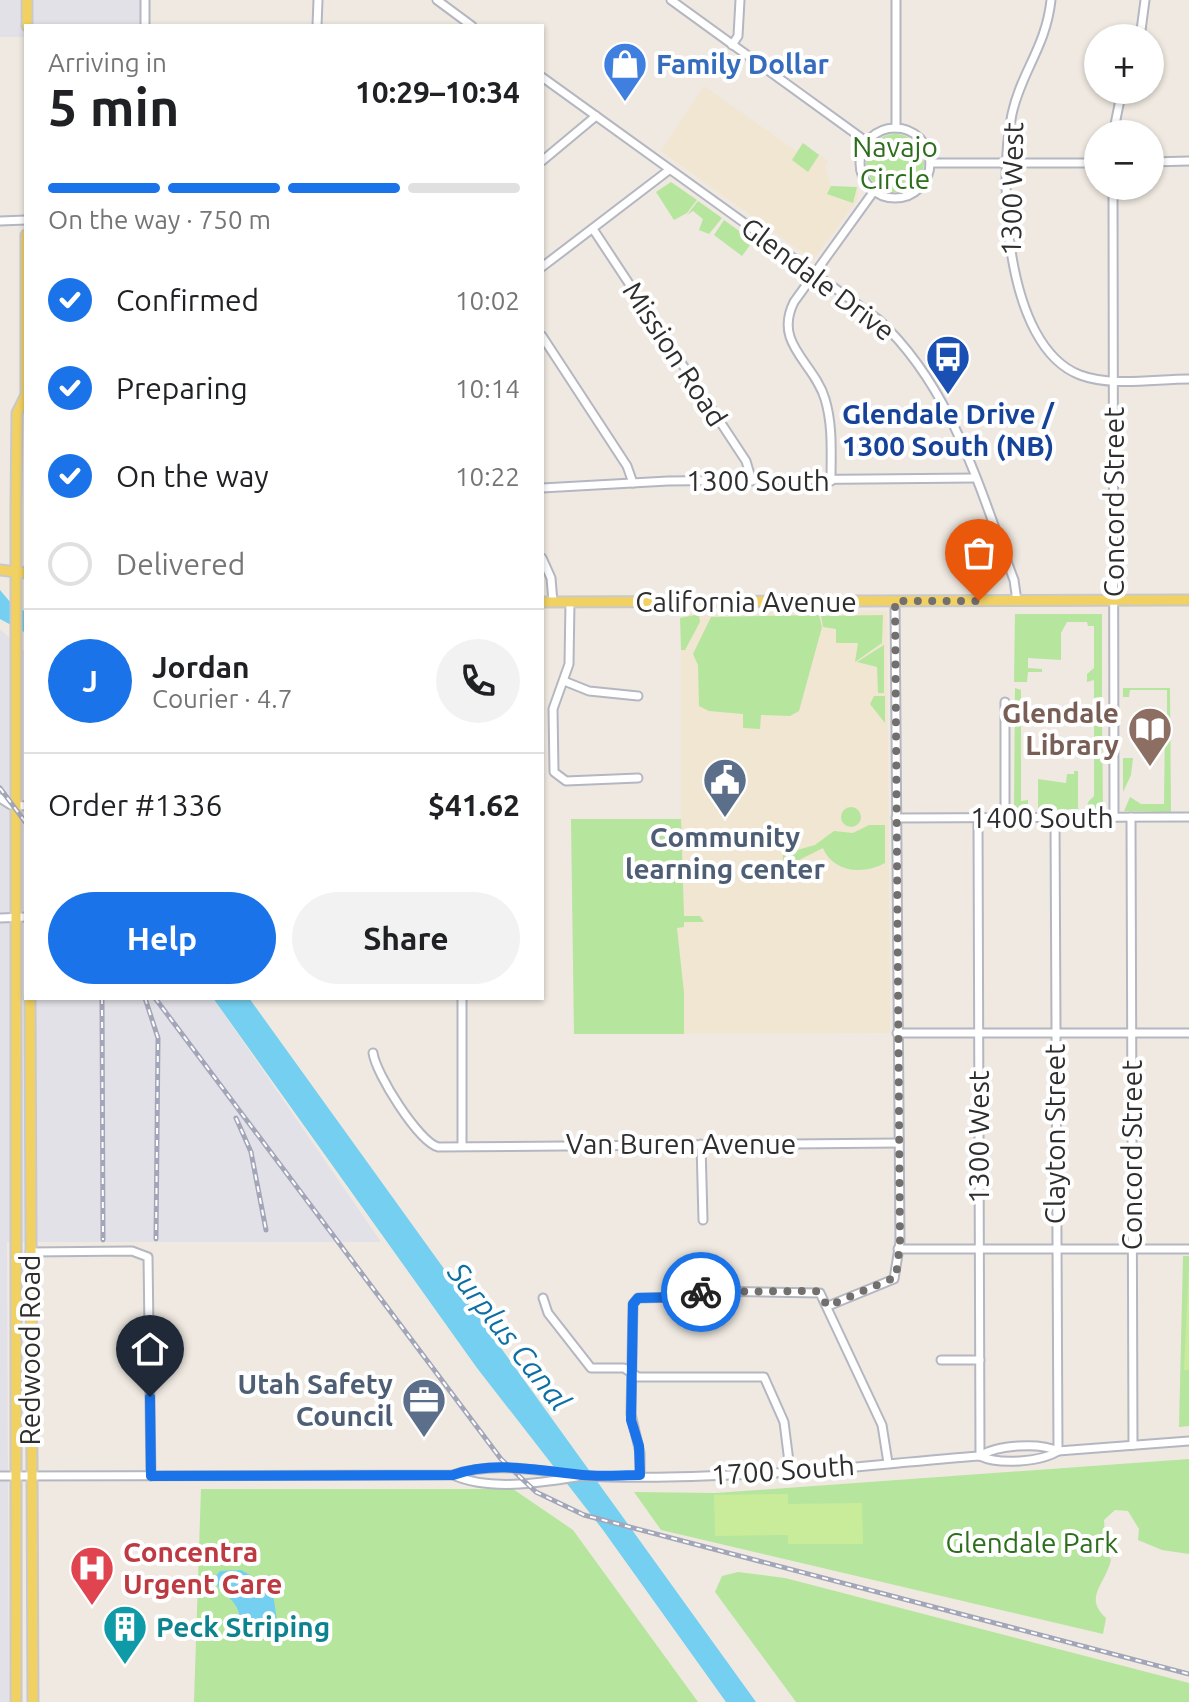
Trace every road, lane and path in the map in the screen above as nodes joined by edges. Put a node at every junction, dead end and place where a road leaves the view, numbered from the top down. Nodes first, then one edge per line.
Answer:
1 (27, 0) edge
2 (145, 0) edge
3 (318, 0) edge
4 (437, 0) edge
5 (671, 0) edge
6 (740, 0) edge
7 (896, 0) edge
8 (1051, 0) edge
9 (1145, 0) edge
10 (27, 24) edge
11 (145, 24) edge
12 (317, 24) edge
13 (469, 24) edge
14 (1142, 24) edge
15 (732, 45) junction
16 (544, 78) edge
17 (596, 116) junction
18 (896, 128) junction
19 (867, 142) junction
20 (544, 159) edge
21 (1189, 161) edge
22 (1164, 162) edge
23 (930, 163) junction
24 (1008, 163) junction
25 (1084, 163) edge
26 (669, 170) junction
27 (874, 191) junction
28 (1113, 200) edge
29 (24, 220) edge
30 (0, 221) edge
31 (593, 229) junction
32 (544, 266) edge
33 (815, 274) junction
34 (544, 339) edge
35 (1189, 379) edge
36 (1114, 380) junction
37 (24, 400) edge
38 (975, 478) junction
39 (752, 481) junction
40 (831, 481) junction
41 (633, 483) junction
42 (544, 488) edge
43 (544, 562) edge
44 (0, 570) edge
45 (21, 573) edge
46 (1115, 600) junction
47 (1189, 600) edge
48 (895, 601) junction
49 (1017, 601) junction
50 (547, 602) edge
51 (570, 602) junction
52 (564, 681) junction
53 (638, 696) dead end
54 (1005, 702) dead end
55 (638, 778) dead end
56 (0, 798) edge
57 (21, 806) edge
58 (1114, 817) junction
59 (1131, 817) junction
60 (1189, 817) edge
61 (896, 818) junction
62 (978, 818) junction
63 (1005, 818) junction
64 (1055, 818) junction
65 (20, 917) edge
66 (0, 918) edge
67 (30, 1000) edge
68 (462, 1000) edge
69 (897, 1033) junction
70 (979, 1033) junction
71 (1055, 1033) junction
72 (1131, 1033) junction
73 (1189, 1033) edge
74 (373, 1053) dead end
75 (899, 1143) junction
76 (462, 1144) junction
77 (701, 1144) junction
78 (703, 1220) dead end
79 (898, 1249) junction
80 (979, 1249) junction
81 (1056, 1249) junction
82 (1132, 1249) junction
83 (1189, 1249) edge
84 (30, 1252) junction
85 (543, 1298) dead end
86 (828, 1306) junction
87 (941, 1360) dead end
88 (980, 1360) junction
89 (631, 1373) junction
90 (1189, 1441) edge
91 (1133, 1445) junction
92 (1058, 1451) junction
93 (980, 1456) junction
94 (888, 1463) junction
95 (790, 1470) junction
96 (453, 1475) junction
97 (640, 1475) junction
98 (0, 1476) edge
99 (16, 1476) junction
100 (31, 1476) junction
101 (151, 1476) junction
102 (585, 1476) junction
103 (16, 1702) edge
104 (33, 1702) edge

1 - 10 main road
2 - 11 street
3 - 12 street
4 - 13 street
5 - 15 street
6 - 15 street
7 - 18 street
8 - 24 street, 1300 West
9 - 14 street
15 - 19 street
16 - 17 street, Glendale Drive
17 - 20 street
17 - 26 street, Glendale Drive
18 - 19 street
18 - 23 street
19 - 27 street
21 - 22 street
23 - 24 street
23 - 27 street
24 - 25 street
24 - 36 street, 1300 West
26 - 31 street
26 - 33 street, Glendale Drive
27 - 33 street
28 - 36 street, Concord Street
29 - 30 street
31 - 32 street
31 - 39 street, Mission Road
33 - 38 street, Glendale Drive
33 - 40 street
34 - 41 street
35 - 36 street, 1300 West
36 - 46 street, Concord Street
37 - 45 main road, Redwood Road
38 - 40 street, 1300 South
38 - 49 street, Glendale Drive
39 - 40 street, 1300 South
39 - 41 street, 1300 South
41 - 42 street, 1300 South
43 - 50 street
44 - 45 main road
45 - 57 main road, Redwood Road
46 - 47 main road, California Avenue
46 - 49 main road, California Avenue
46 - 58 street, Concord Street
48 - 49 main road, California Avenue
48 - 51 main road, California Avenue
48 - 61 street
50 - 51 main road, California Avenue
51 - 52 street
52 - 53 street
52 - 55 street
54 - 63 street
56 - 57 street
57 - 65 main road, Redwood Road
58 - 59 street, 1400 South
58 - 64 street, 1400 South
59 - 60 street, 1400 South
59 - 72 street, Concord Street
61 - 62 street, 1400 South
61 - 69 street
62 - 63 street, 1400 South
62 - 70 street, 1300 West
63 - 64 street, 1400 South
64 - 71 street, Clayton Street
65 - 66 street
65 - 99 main road, Redwood Road
67 - 84 main road, Redwood Road
68 - 76 street
69 - 70 street
69 - 75 street
70 - 71 street
70 - 80 street, 1300 West
71 - 72 street
71 - 81 street, Clayton Street
72 - 73 street
72 - 82 street, Concord Street
74 - 76 street, Van Buren Avenue
75 - 77 street, Van Buren Avenue
75 - 79 street
76 - 77 street, Van Buren Avenue
77 - 78 street
79 - 80 street
79 - 86 street
80 - 81 street
80 - 88 street, 1300 West
81 - 82 street
81 - 92 street, Clayton Street
82 - 83 street
82 - 91 street, Concord Street
84 - 100 main road, Redwood Road
84 - 101 street
85 - 89 street
86 - 89 street
86 - 94 street
87 - 88 street
88 - 93 street, 1300 West
89 - 95 street
89 - 97 street
90 - 91 street, 1700 South
91 - 92 street, 1700 South
92 - 93 street, 1700 South
93 - 94 street, 1700 South
94 - 95 street, 1700 South
95 - 97 street, 1700 South
96 - 101 street, 1700 South
96 - 102 street, 1700 South
96 - 102 street, 1700 South
97 - 102 street, 1700 South
98 - 99 street, 1700 South
99 - 100 street, 1700 South
99 - 103 main road, Redwood Road
100 - 101 street, 1700 South
100 - 104 main road, Redwood Road

